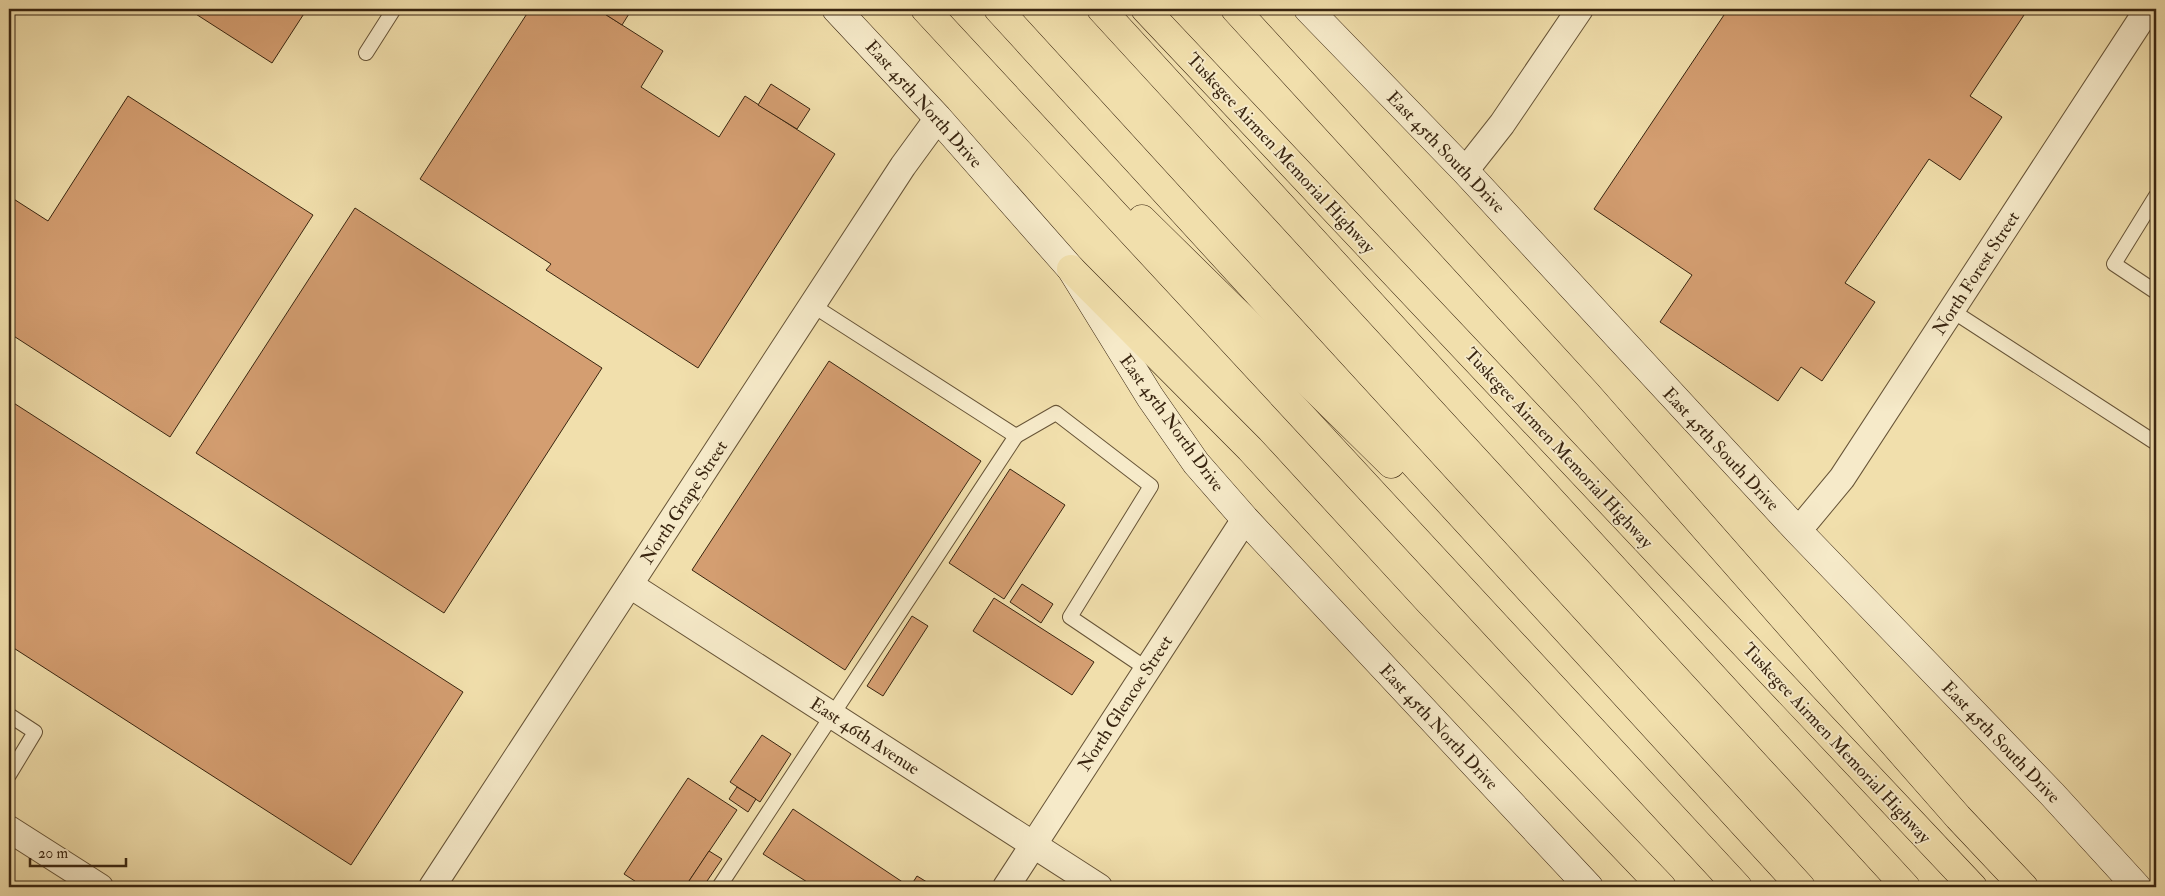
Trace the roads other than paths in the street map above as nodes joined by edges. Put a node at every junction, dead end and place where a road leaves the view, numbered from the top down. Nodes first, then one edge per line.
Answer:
1 (394, 9) edge
2 (836, 9) edge
3 (925, 9) edge
4 (930, 9) edge
5 (998, 9) edge
6 (1101, 9) edge
7 (1145, 9) edge
8 (1235, 9) edge
9 (1308, 9) edge
10 (1580, 9) edge
11 (2149, 16) edge
12 (366, 53) dead end
13 (938, 118) junction
14 (1465, 171) junction
15 (2156, 196) edge
16 (1071, 269) junction
17 (2156, 292) edge
18 (812, 305) junction
19 (1951, 310) junction
20 (1016, 436) junction
21 (2156, 444) edge
22 (1245, 519) junction
23 (1798, 532) junction
24 (630, 585) junction
25 (1147, 669) junction
26 (1640, 712) junction
27 (831, 714) junction
28 (9, 715) edge
29 (9, 775) edge
30 (9, 829) edge
31 (1034, 845) junction
32 (83, 883) edge
33 (1585, 886) edge
34 (432, 887) edge
35 (719, 887) edge
36 (1006, 887) edge
37 (1099, 887) edge
38 (1662, 887) edge
39 (1738, 887) edge
40 (1802, 887) edge
41 (1906, 887) edge
42 (1973, 887) edge
43 (2024, 887) edge
44 (2137, 887) edge

1 - 12 lane
2 - 13 main road, East 45th North Drive
3 - 39 highway
4 - 26 highway
5 - 26 highway
6 - 41 highway
7 - 42 highway, Tuskegee Airmen Memorial Highway
8 - 43 highway
9 - 14 main road, East 45th South Drive
10 - 14 street
11 - 19 street, North Forest Street
13 - 16 main road, East 45th North Drive
13 - 18 street, North Grape Street
14 - 23 main road, East 45th South Drive
15 - 17 lane
16 - 22 main road, East 45th North Drive
16 - 38 highway
18 - 20 lane
18 - 24 street, North Grape Street
19 - 21 lane
19 - 23 street, North Forest Street
20 - 25 lane
20 - 27 lane
22 - 25 street, North Glencoe Street
22 - 33 main road, East 45th North Drive
23 - 44 main road, East 45th South Drive
24 - 27 street, East 46th Avenue
24 - 34 street, North Grape Street
25 - 31 street, North Glencoe Street
26 - 40 highway
27 - 31 street, East 46th Avenue
27 - 35 lane
28 - 29 lane
30 - 32 street
31 - 36 street, North Glencoe Street
31 - 37 street, East 46th Avenue

